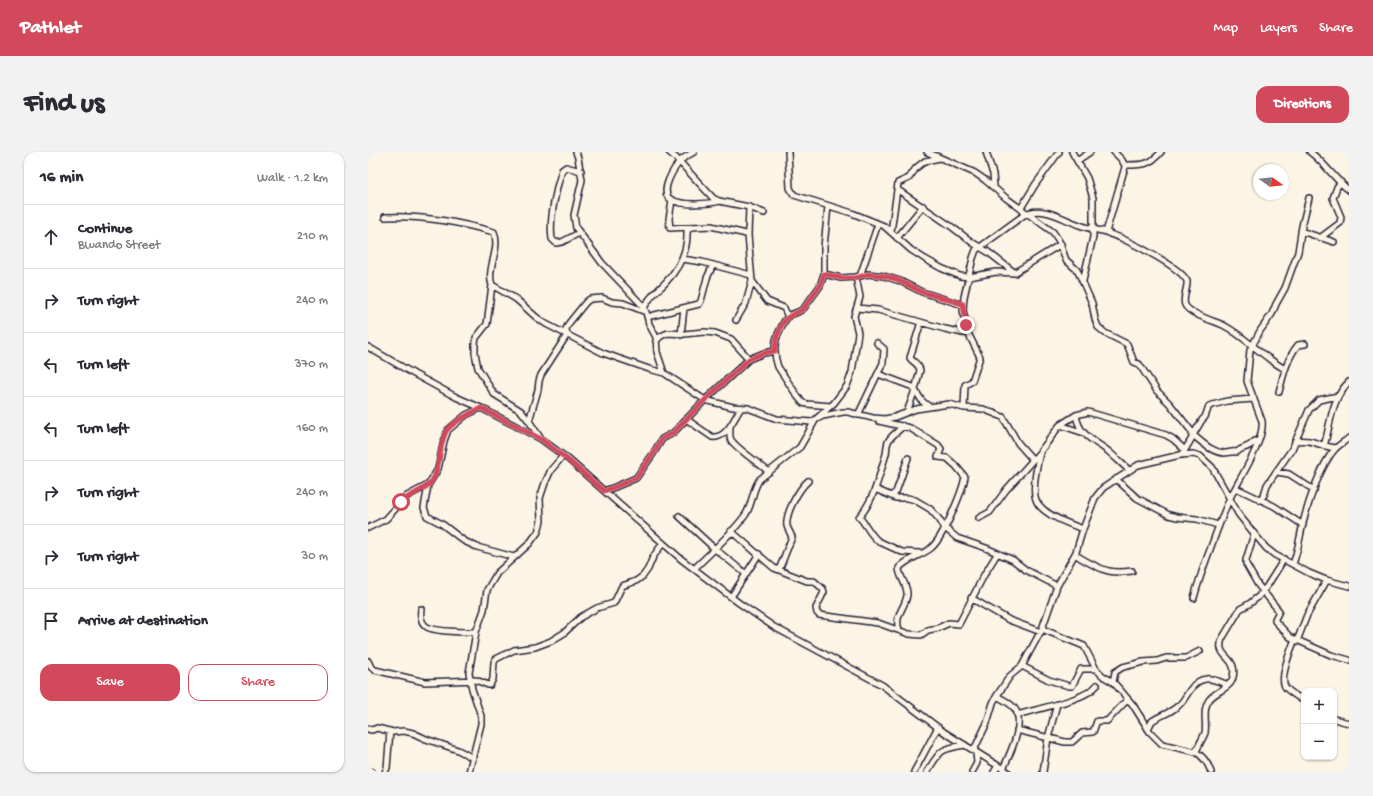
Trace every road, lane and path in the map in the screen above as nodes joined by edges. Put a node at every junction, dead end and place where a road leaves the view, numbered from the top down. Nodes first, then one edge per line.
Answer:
1 (576, 152) edge
2 (669, 152) edge
3 (694, 152) edge
4 (788, 152) edge
5 (927, 152) edge
6 (986, 152) edge
7 (1059, 152) edge
8 (1072, 152) edge
9 (1090, 152) edge
10 (1114, 152) edge
11 (1161, 152) edge
12 (1310, 152) edge
13 (1321, 152) edge
14 (941, 158) junction
15 (1319, 159) junction
16 (1078, 161) junction
17 (680, 162) junction
18 (1125, 166) junction
19 (581, 171) junction
20 (1341, 182) junction
21 (994, 188) junction
22 (898, 190) junction
23 (1349, 190) edge
24 (1309, 198) dead end
25 (672, 200) junction
26 (722, 201) junction
27 (749, 206) junction
28 (828, 206) junction
29 (923, 206) junction
30 (1021, 208) junction
31 (764, 213) dead end
32 (1028, 213) junction
33 (385, 217) dead end
34 (878, 224) junction
35 (692, 226) junction
36 (1094, 229) junction
37 (1301, 231) junction
38 (891, 232) junction
39 (1107, 232) junction
40 (579, 233) junction
41 (748, 235) junction
42 (897, 238) junction
43 (1320, 238) junction
44 (1334, 242) dead end
45 (1060, 244) junction
46 (979, 247) junction
47 (682, 259) junction
48 (712, 265) junction
49 (1015, 273) junction
50 (824, 274) junction
51 (750, 275) junction
52 (858, 277) junction
53 (969, 277) junction
54 (752, 281) junction
55 (1083, 282) junction
56 (492, 284) junction
57 (963, 304) junction
58 (684, 308) junction
59 (856, 308) junction
60 (646, 313) junction
61 (788, 317) junction
62 (736, 320) dead end
63 (921, 322) junction
64 (963, 333) dead end
65 (567, 335) junction
66 (681, 335) junction
67 (656, 341) junction
68 (877, 343) dead end
69 (1305, 344) dead end
70 (1252, 345) junction
71 (368, 347) edge
72 (775, 351) junction
73 (749, 359) junction
74 (1285, 369) junction
75 (664, 373) junction
76 (878, 374) junction
77 (1349, 382) edge
78 (915, 390) junction
79 (1279, 392) dead end
80 (1338, 396) junction
81 (1254, 399) junction
82 (705, 400) junction
83 (830, 406) junction
84 (928, 406) dead end
85 (481, 408) junction
86 (741, 408) junction
87 (964, 408) junction
88 (907, 412) junction
89 (858, 415) junction
90 (1076, 415) junction
91 (873, 418) junction
92 (686, 419) junction
93 (816, 419) junction
94 (529, 420) junction
95 (1060, 425) junction
96 (730, 426) junction
97 (903, 426) junction
98 (1085, 434) junction
99 (1193, 435) junction
100 (1349, 438) edge
101 (541, 439) junction
102 (1295, 441) junction
103 (1258, 442) junction
104 (1324, 446) junction
105 (1336, 448) junction
106 (1040, 452) junction
107 (1184, 452) junction
108 (563, 456) junction
109 (908, 458) dead end
110 (1033, 460) junction
111 (1129, 470) junction
112 (769, 472) junction
113 (1277, 472) junction
114 (1116, 479) junction
115 (808, 481) dead end
116 (428, 485) junction
117 (1236, 488) junction
118 (875, 489) junction
119 (1314, 490) junction
120 (604, 491) junction
121 (891, 496) junction
122 (1230, 499) junction
123 (1259, 500) junction
124 (679, 516) dead end
125 (979, 518) dead end
126 (1218, 525) junction
127 (1303, 525) junction
128 (944, 527) junction
129 (368, 528) edge
130 (1083, 529) junction
131 (731, 531) junction
132 (1254, 534) junction
133 (663, 543) junction
134 (715, 548) junction
135 (922, 553) junction
136 (759, 554) junction
137 (997, 554) junction
138 (1075, 554) junction
139 (514, 557) junction
140 (1284, 559) junction
141 (1293, 564) junction
142 (694, 570) junction
143 (779, 570) junction
144 (1132, 571) dead end
145 (746, 574) junction
146 (1327, 580) junction
147 (1058, 586) junction
148 (1349, 586) edge
149 (1263, 592) junction
150 (731, 597) junction
151 (971, 598) junction
152 (1194, 598) dead end
153 (421, 610) dead end
154 (899, 630) junction
155 (1041, 630) junction
156 (476, 632) junction
157 (1296, 640) junction
158 (1200, 651) dead end
159 (1349, 660) edge
160 (368, 661) edge
161 (1022, 666) junction
162 (1096, 669) junction
163 (375, 670) junction
164 (369, 673) dead end
165 (470, 680) junction
166 (1113, 682) junction
167 (1097, 685) dead end
168 (1228, 685) junction
169 (997, 696) junction
170 (1128, 699) junction
171 (1301, 699) edge
172 (1057, 704) junction
173 (1017, 715) junction
174 (1337, 720) edge
175 (1349, 723) edge
176 (938, 727) junction
177 (368, 729) edge
178 (1148, 729) junction
179 (1017, 730) junction
180 (390, 731) junction
181 (1048, 738) junction
182 (965, 745) junction
183 (975, 752) junction
184 (1196, 752) junction
185 (473, 758) junction
186 (1000, 767) junction
187 (368, 771) edge
188 (372, 772) edge
189 (385, 772) edge
190 (469, 772) edge
191 (914, 772) edge
192 (927, 772) edge
193 (972, 772) edge
194 (994, 772) edge
195 (1008, 772) edge
196 (1043, 772) edge
197 (1211, 772) edge

1 - 19 street
2 - 17 street
3 - 17 street
4 - 28 street
5 - 14 street
6 - 21 street
7 - 30 street
8 - 16 street
9 - 16 street
10 - 18 street
11 - 18 street
12 - 15 street
13 - 15 street
14 - 21 street
14 - 22 street
15 - 20 street
16 - 36 street
17 - 25 street
17 - 26 street
18 - 39 street
19 - 40 street
19 - 40 street
20 - 23 street
20 - 43 street
21 - 30 street
22 - 29 street
22 - 38 street
24 - 37 street
25 - 26 street
25 - 35 street
26 - 27 street
27 - 31 street
27 - 41 street
28 - 34 street
28 - 50 street
29 - 42 street
29 - 46 street
30 - 32 street
32 - 36 street
32 - 45 street
32 - 46 street
33 - 56 street
34 - 38 street
34 - 52 street
35 - 41 street
35 - 47 street
36 - 39 street
36 - 55 street
37 - 43 street
37 - 70 street
38 - 42 street
39 - 70 street
40 - 60 street
41 - 51 street
42 - 53 street
43 - 44 street
45 - 49 street
45 - 55 street
46 - 49 street
46 - 53 street
47 - 48 street
47 - 60 street
48 - 51 street
48 - 58 street
49 - 53 street
50 - 52 street
50 - 61 street
51 - 54 street
52 - 57 street
52 - 59 street
53 - 57 street
54 - 61 street
54 - 62 street
55 - 99 street
56 - 65 street
56 - 94 street
57 - 87 street
58 - 60 street
58 - 66 street
59 - 63 street
59 - 83 street
60 - 65 street
60 - 67 street
61 - 72 street
63 - 64 street
63 - 78 street
65 - 75 street
65 - 94 street
66 - 67 street
66 - 73 street
67 - 75 street
68 - 76 street
69 - 74 street
70 - 74 street
70 - 81 street
71 - 85 street
72 - 73 street
72 - 83 street
73 - 82 street
74 - 79 street
75 - 82 street
76 - 78 street
76 - 89 street
77 - 80 street
78 - 84 street
78 - 88 street
80 - 102 street
80 - 104 street
81 - 99 street
81 - 103 street
82 - 86 street
82 - 92 street
83 - 93 street
85 - 101 street
85 - 116 street
86 - 93 street
86 - 96 street
87 - 88 street
87 - 110 street
88 - 91 street
89 - 91 street
89 - 93 street
90 - 95 street
90 - 98 street
90 - 107 street
91 - 97 street
92 - 96 street
92 - 120 street
93 - 112 street
94 - 101 street
95 - 98 street
95 - 106 street
96 - 112 street
97 - 118 street
97 - 128 street
98 - 111 street
99 - 103 street
99 - 107 street
100 - 105 street
101 - 108 street
102 - 104 street
102 - 113 street
103 - 117 street
104 - 105 street
105 - 119 street
106 - 110 street
106 - 130 street
107 - 111 street
107 - 122 street
108 - 120 street
108 - 139 street
109 - 121 street
110 - 125 street
111 - 114 street
112 - 131 street
113 - 119 street
113 - 123 street
114 - 126 street
114 - 130 street
115 - 143 street
116 - 129 street
116 - 139 street
117 - 122 street
117 - 123 street
118 - 121 street
118 - 135 street
119 - 127 street
120 - 133 street
121 - 128 street
122 - 126 street
122 - 132 street
123 - 127 street
124 - 134 street
126 - 152 street
127 - 141 street
128 - 135 street
128 - 137 street
130 - 138 street
131 - 134 street
131 - 136 street
132 - 140 street
132 - 149 street
133 - 142 street
133 - 165 street
134 - 142 street
134 - 145 street
135 - 154 street
136 - 143 street
136 - 145 street
137 - 147 street
137 - 151 street
138 - 144 street
138 - 147 street
139 - 156 street
140 - 141 street
140 - 149 street
141 - 146 street
142 - 150 street
143 - 154 street
145 - 150 street
146 - 148 street
146 - 157 street
147 - 155 street
149 - 157 street
149 - 168 street
150 - 176 street
151 - 154 street
151 - 155 street
153 - 156 street
155 - 161 street
155 - 162 street
156 - 165 street
157 - 159 street
157 - 171 street
158 - 166 street
160 - 163 street
161 - 162 street
161 - 169 street
162 - 166 street
163 - 164 street
163 - 165 street
165 - 185 street
166 - 170 street
167 - 172 street
168 - 178 street
168 - 184 street
169 - 173 street
169 - 183 street
170 - 178 street
170 - 181 street
172 - 173 street
172 - 181 street
173 - 179 street
174 - 175 street
176 - 182 street
176 - 191 street
177 - 180 street
178 - 184 street
179 - 181 street
179 - 186 street
180 - 185 street
180 - 189 street
181 - 196 street
182 - 183 street
182 - 192 street
183 - 186 street
183 - 193 street
184 - 197 street
185 - 190 street
186 - 194 street
186 - 195 street
187 - 188 street

